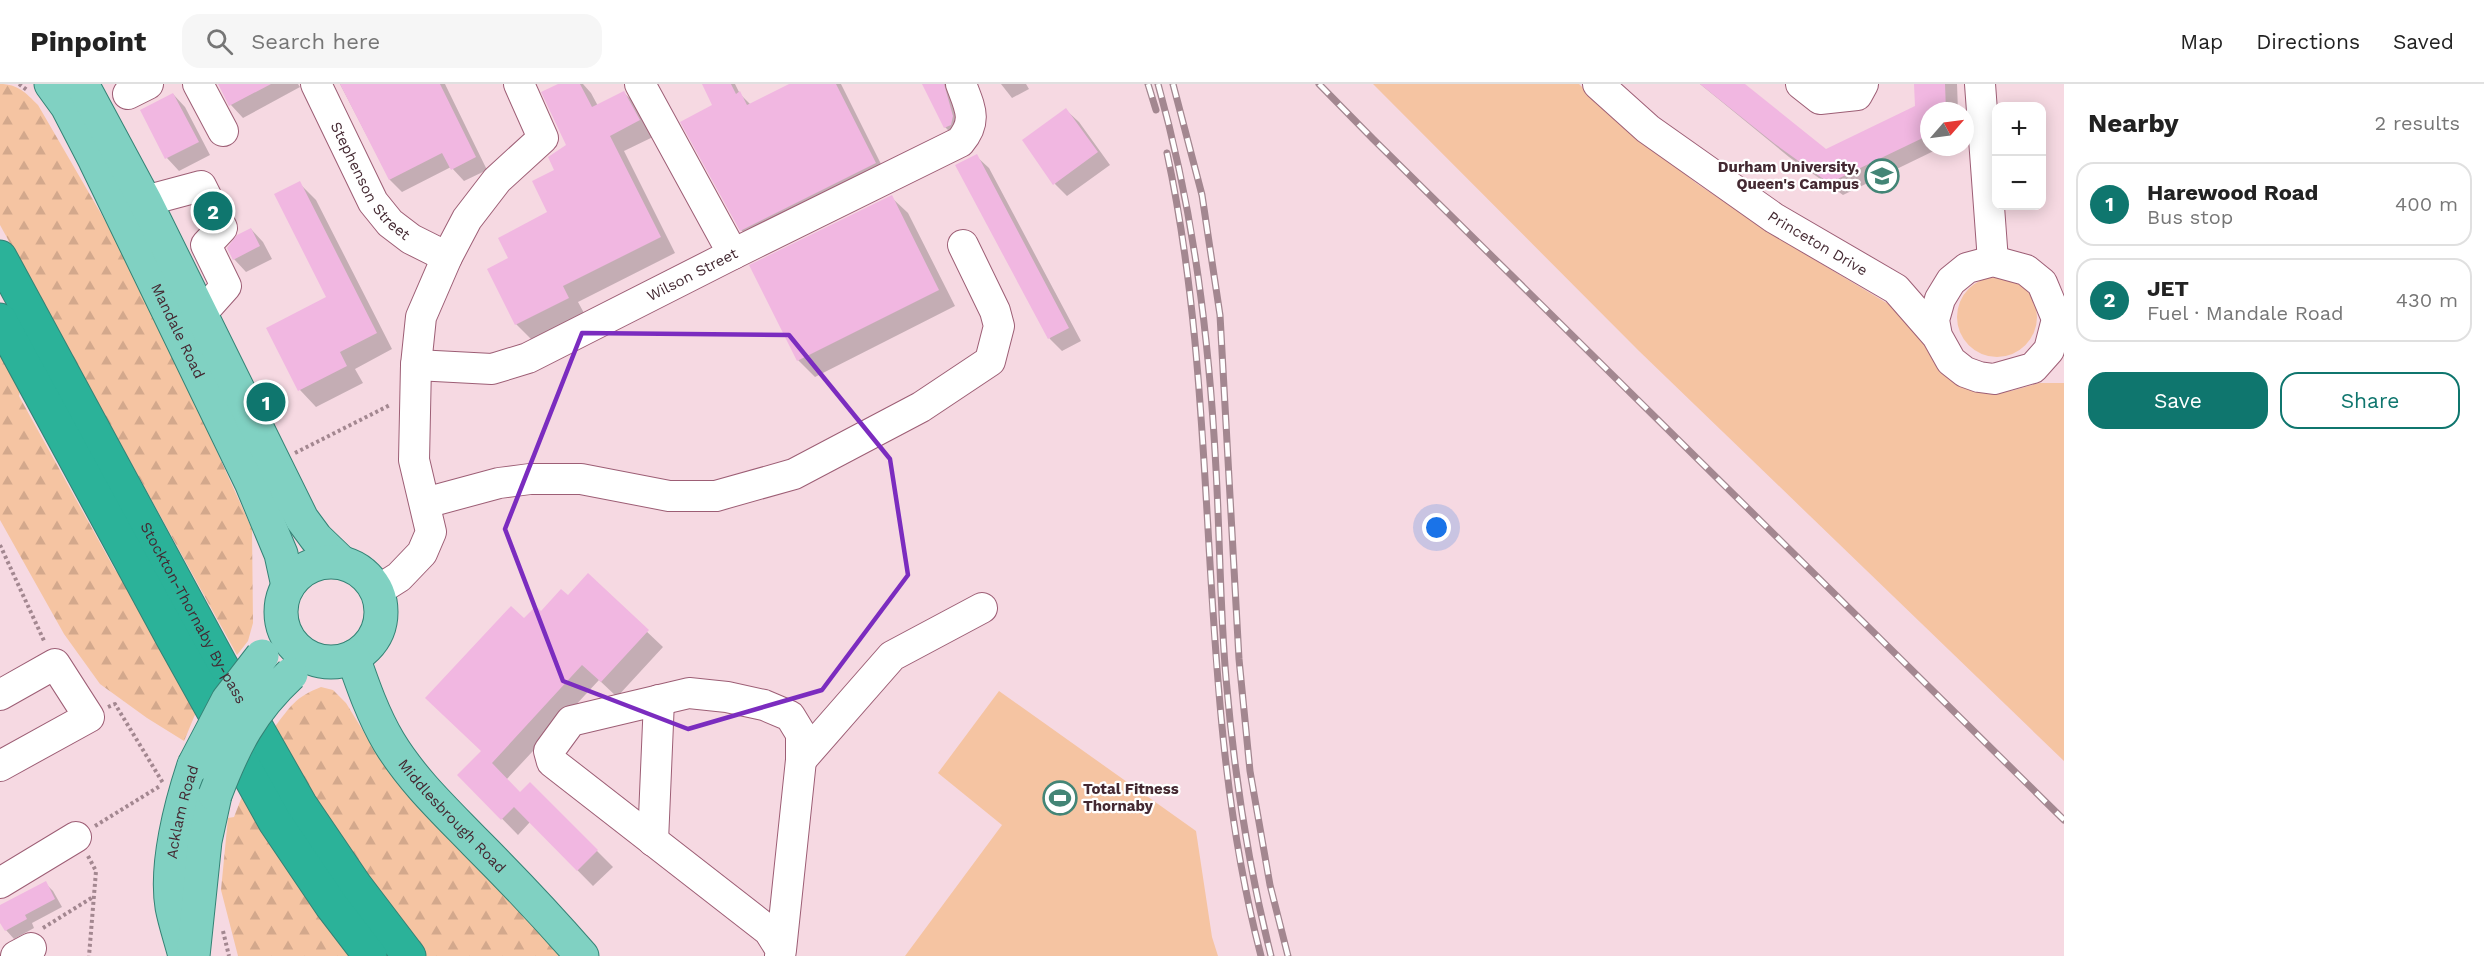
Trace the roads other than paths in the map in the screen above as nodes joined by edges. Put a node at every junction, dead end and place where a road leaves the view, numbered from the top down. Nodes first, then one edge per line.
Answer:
1 (51, 84) edge
2 (82, 84) edge
3 (198, 84) edge
4 (316, 84) edge
5 (519, 84) edge
6 (640, 84) edge
7 (961, 84) edge
8 (1598, 84) edge
9 (1801, 84) edge
10 (1863, 84) edge
11 (1980, 84) edge
12 (223, 131) dead end
13 (145, 201) junction
14 (963, 245) dead end
15 (733, 254) junction
16 (0, 257) edge
17 (447, 257) junction
18 (1993, 261) junction
19 (2053, 276) edge
20 (1952, 281) junction
21 (1896, 290) junction
22 (201, 314) junction
23 (0, 320) edge
24 (2060, 325) edge
25 (1937, 336) junction
26 (2064, 367) edge
27 (2033, 368) junction
28 (416, 379) junction
29 (425, 503) junction
30 (341, 562) junction
31 (288, 586) junction
32 (377, 591) junction
33 (982, 608) dead end
34 (282, 620) junction
35 (338, 659) junction
36 (0, 695) edge
37 (659, 700) junction
38 (801, 759) junction
39 (0, 766) edge
40 (76, 837) road end
41 (653, 841) junction
42 (0, 883) edge
43 (0, 949) edge
44 (17, 953) edge
45 (781, 953) edge
46 (185, 956) edge
47 (193, 956) edge
48 (370, 956) edge
49 (409, 956) edge
50 (582, 956) edge

1 - 31 main road, Mandale Road
2 - 13 main road, Mandale Road
3 - 12 street
4 - 17 street, Stephenson Street
5 - 17 street
6 - 15 street
7 - 15 street, Wilson Street
8 - 21 street, Princeton Drive
9 - 10 street
11 - 18 street
13 - 22 main road, Mandale Road
13 - 22 street
14 - 29 street
15 - 28 street, Wilson Street
16 - 49 highway, Stockton-Thornaby By-pass
17 - 28 street
18 - 19 street
18 - 20 street
19 - 24 street
20 - 21 street
20 - 25 street
21 - 25 street, Princeton Drive
22 - 30 main road, Mandale Road
23 - 48 highway, Stockton-Thornaby By-pass
24 - 27 street
25 - 27 street
26 - 27 street
28 - 29 street
29 - 32 street
30 - 31 main road
30 - 32 main road
31 - 34 main road
32 - 35 main road
33 - 38 street
34 - 35 main road
34 - 46 main road, Acklam Road, bridge
35 - 47 main road, Acklam Road, bridge
35 - 50 main road, Middlesbrough Road
36 - 39 street
37 - 38 street
37 - 41 street
37 - 41 street
38 - 45 street
40 - 42 street
41 - 45 street
43 - 44 street

